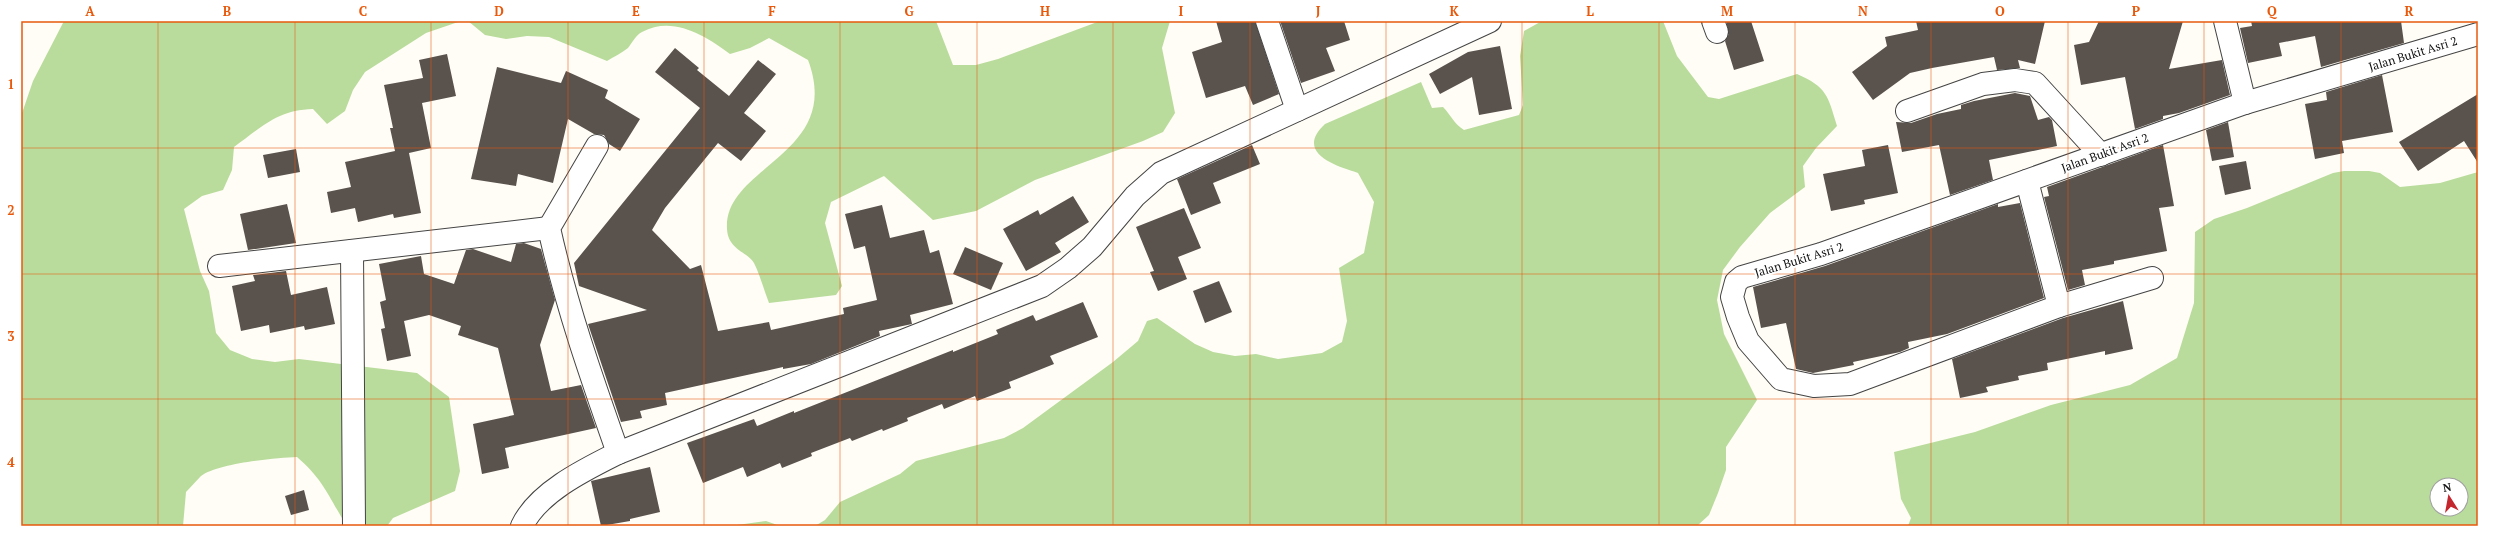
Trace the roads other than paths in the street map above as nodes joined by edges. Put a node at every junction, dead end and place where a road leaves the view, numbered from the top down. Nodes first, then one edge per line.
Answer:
1 (1267, 21) edge
2 (1490, 21) edge
3 (2226, 21) edge
4 (2478, 34) edge
5 (2245, 103) junction
6 (1297, 110) junction
7 (1906, 110) dead end
8 (597, 146) dead end
9 (2101, 155) junction
10 (2027, 182) junction
11 (549, 228) junction
12 (352, 251) junction
13 (220, 266) dead end
14 (2152, 278) dead end
15 (2059, 306) junction
16 (618, 453) junction
17 (354, 526) edge
18 (522, 526) edge

1 - 6 street
2 - 6 street
3 - 5 street
4 - 5 street, Jalan Bukit Asri 2
5 - 9 street, Jalan Bukit Asri 2
6 - 16 street
7 - 9 street
8 - 11 street
9 - 10 street, Jalan Bukit Asri 2
10 - 15 street
10 - 15 street, Jalan Bukit Asri 2
11 - 12 street
11 - 16 street
12 - 13 street
12 - 17 street
14 - 15 street
16 - 18 street

